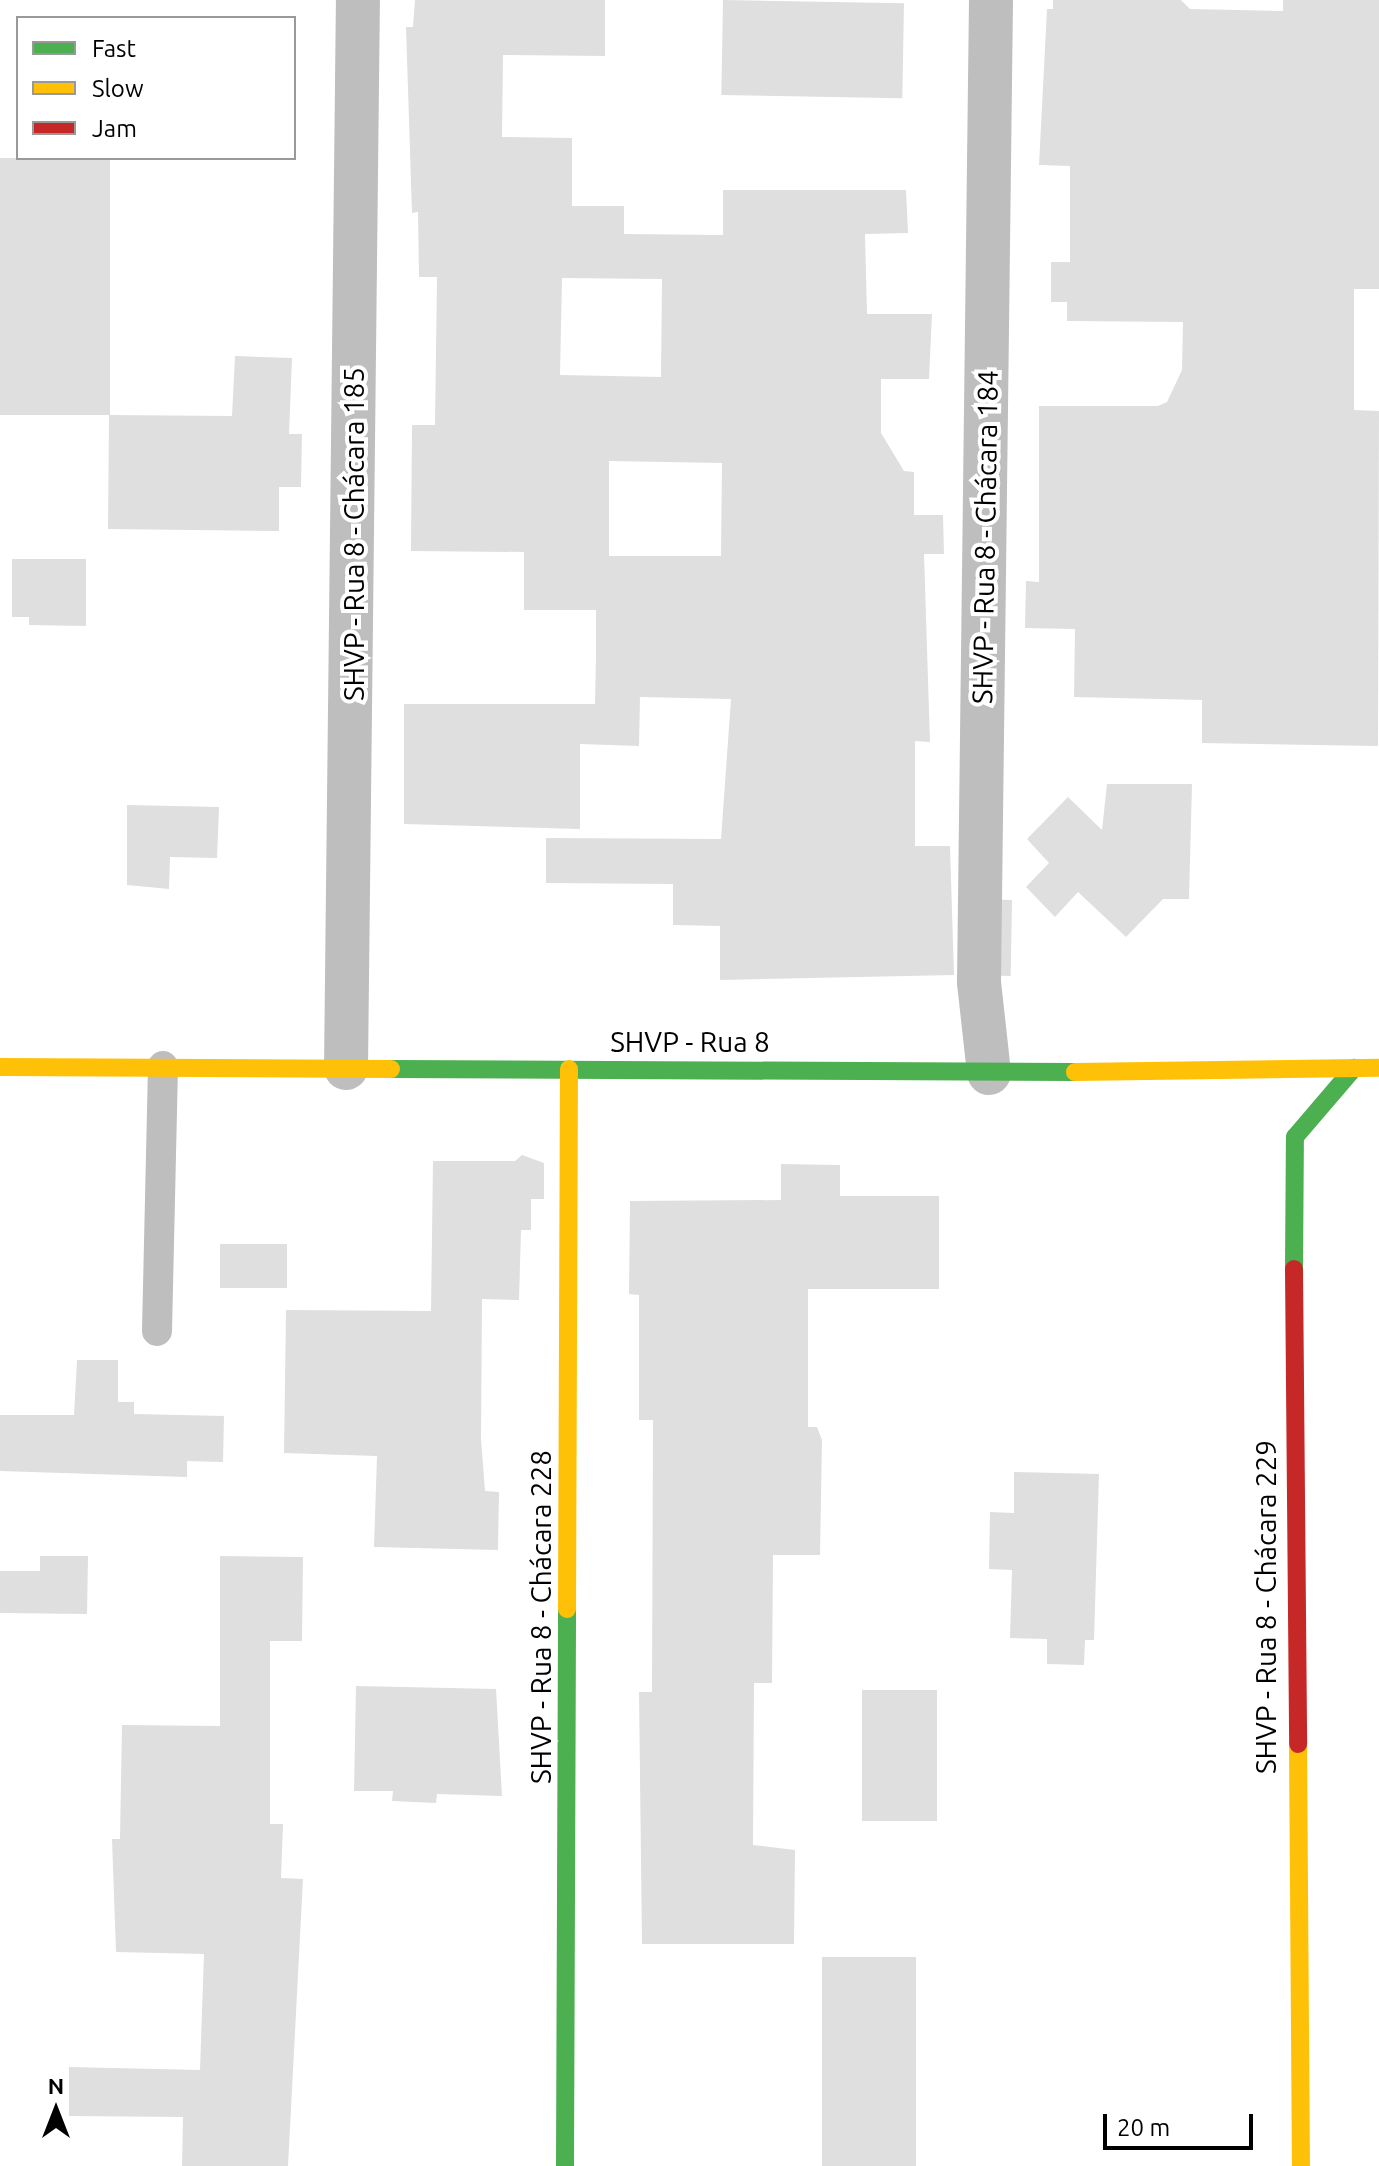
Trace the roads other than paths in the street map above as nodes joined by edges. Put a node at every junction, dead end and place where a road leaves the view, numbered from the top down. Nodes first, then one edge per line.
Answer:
1 (358, 0) edge
2 (991, 0) edge
3 (163, 1066) junction
4 (0, 1067) edge
5 (346, 1068) junction
6 (1354, 1068) junction
7 (1379, 1068) edge
8 (569, 1069) junction
9 (989, 1073) junction
10 (157, 1331) dead end
11 (565, 2166) edge
12 (1301, 2166) edge

1 - 5 street, SHVP - Rua 8 - Chácara 185
2 - 9 street, SHVP - Rua 8 - Chácara 184
3 - 4 street, SHVP - Rua 8
3 - 5 street, SHVP - Rua 8
3 - 10 lane
5 - 8 street, SHVP - Rua 8
6 - 7 street, SHVP - Rua 8
6 - 9 street, SHVP - Rua 8
6 - 12 street, SHVP - Rua 8 - Chácara 229
8 - 9 street, SHVP - Rua 8
8 - 11 street, SHVP - Rua 8 - Chácara 228

